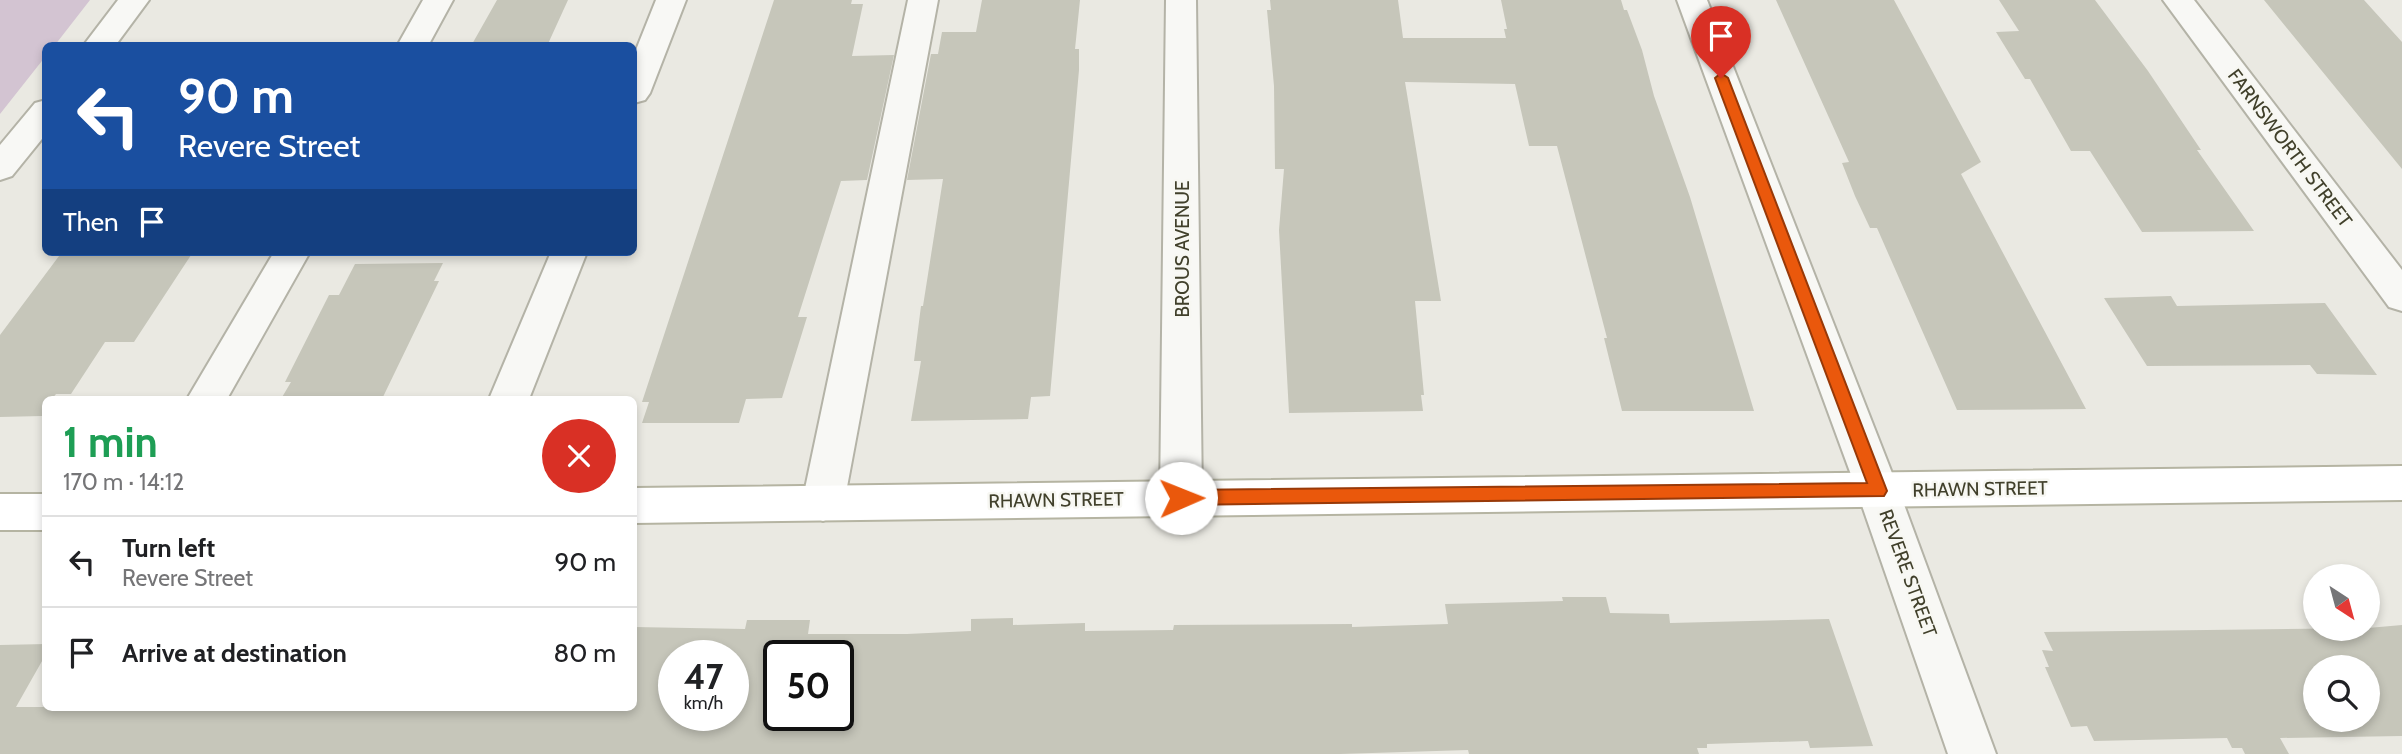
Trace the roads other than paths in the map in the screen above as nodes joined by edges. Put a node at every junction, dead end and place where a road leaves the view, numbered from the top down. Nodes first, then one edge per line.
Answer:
1 (134, 0) edge
2 (438, 0) edge
3 (671, 0) edge
4 (923, 0) edge
5 (1181, 0) edge
6 (1692, 0) edge
7 (2178, 0) edge
8 (101, 42) edge
9 (414, 42) edge
10 (637, 85) edge
11 (42, 116) edge
12 (0, 168) edge
13 (290, 256) edge
14 (567, 256) edge
15 (2402, 297) edge
16 (209, 396) edge
17 (510, 396) edge
18 (2402, 483) edge
19 (1878, 491) junction
20 (1181, 498) junction
21 (823, 503) junction
22 (637, 506) edge
23 (0, 512) edge
24 (42, 512) edge
25 (1972, 754) edge

1 - 8 street
2 - 9 street
3 - 10 street
4 - 21 street
5 - 20 street, BROUS AVENUE
6 - 19 street, REVERE STREET
7 - 15 street, FARNSWORTH STREET
11 - 12 street
13 - 16 street
14 - 17 street
18 - 19 main road, RHAWN STREET
19 - 20 main road, RHAWN STREET
19 - 25 street, REVERE STREET
20 - 21 main road, RHAWN STREET
21 - 22 main road, RHAWN STREET
23 - 24 main road

